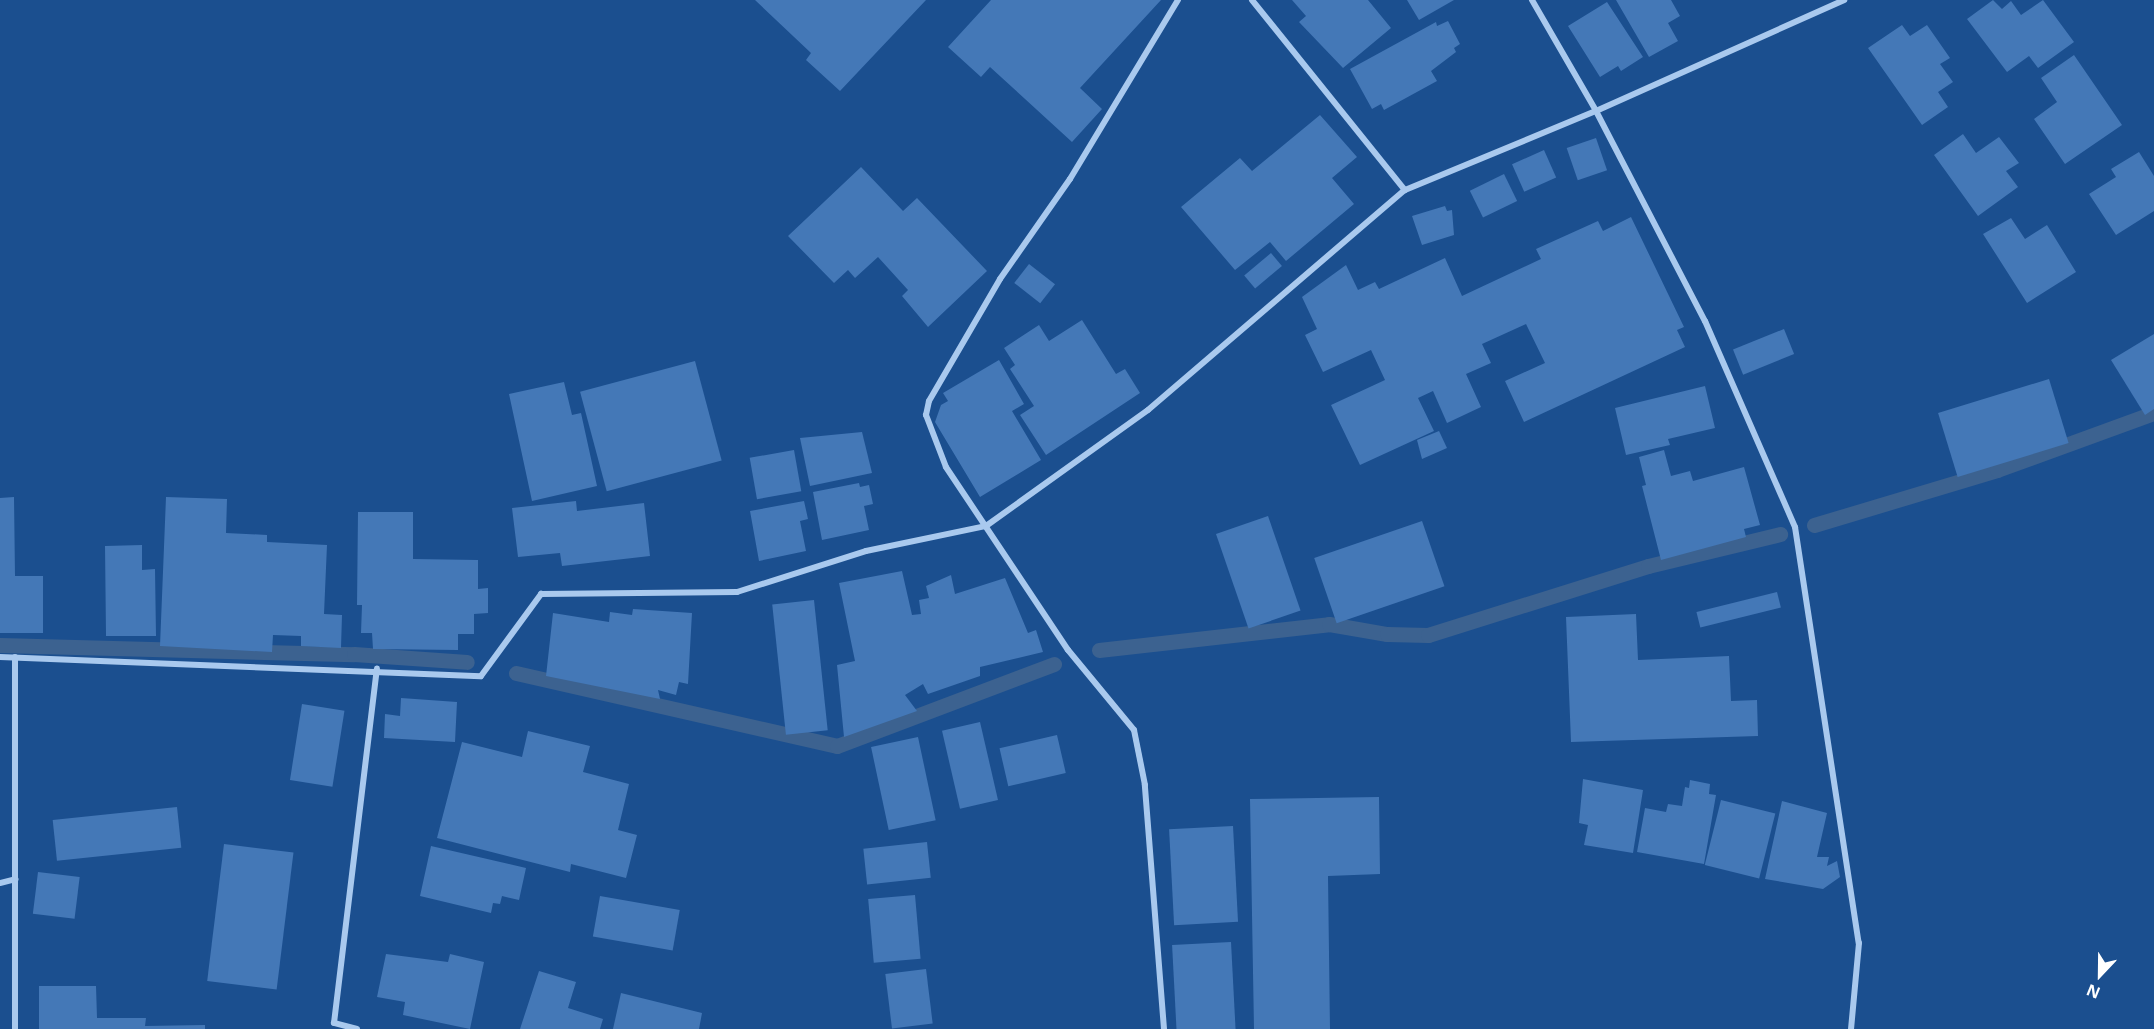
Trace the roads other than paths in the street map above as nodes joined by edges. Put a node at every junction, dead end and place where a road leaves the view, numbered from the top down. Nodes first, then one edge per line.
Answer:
1 (1178, 0) edge
2 (1252, 0) edge
3 (1532, 0) edge
4 (1844, 0) edge
5 (1596, 111) junction
6 (1405, 189) junction
7 (986, 526) junction
8 (0, 657) edge
9 (15, 657) junction
10 (377, 669) junction
11 (15, 879) junction
12 (0, 883) edge
13 (15, 1029) edge
14 (357, 1029) edge
15 (1164, 1029) edge
16 (1851, 1029) edge

1 - 7 street
2 - 6 street
3 - 5 street
4 - 5 street
5 - 6 street
5 - 16 street
6 - 7 street
7 - 10 street
7 - 15 street
8 - 9 street
9 - 10 street
9 - 11 street
10 - 14 street
11 - 12 street
11 - 13 street

